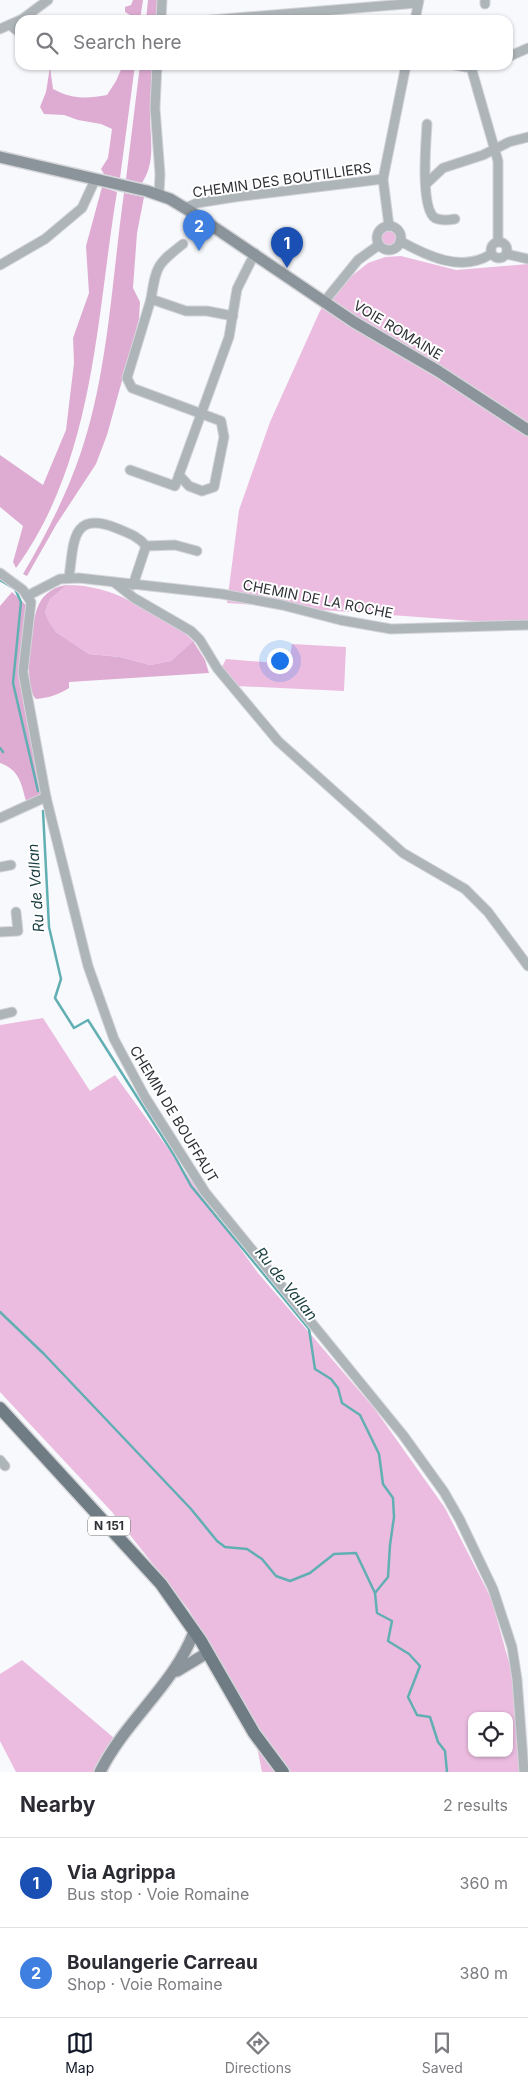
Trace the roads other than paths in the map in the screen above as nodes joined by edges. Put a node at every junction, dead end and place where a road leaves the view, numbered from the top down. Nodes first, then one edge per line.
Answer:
1 (48, 0) edge
2 (162, 0) edge
3 (418, 1) edge
4 (27, 15) edge
5 (161, 15) edge
6 (265, 15) edge
7 (416, 15) edge
8 (15, 22) edge
9 (10, 25) junction
10 (0, 29) edge
11 (15, 29) edge
12 (528, 48) edge
13 (513, 55) edge
14 (157, 70) edge
15 (405, 70) edge
16 (475, 70) edge
17 (427, 124) dead end
18 (528, 136) edge
19 (494, 149) junction
20 (0, 157) edge
21 (383, 179) junction
22 (95, 180) junction
23 (426, 184) junction
24 (159, 194) junction
25 (185, 208) junction
26 (455, 219) dead end
27 (389, 226) junction
28 (400, 241) junction
29 (498, 242) junction
30 (183, 244) dead end
31 (379, 245) junction
32 (256, 254) junction
33 (491, 254) junction
34 (506, 254) junction
35 (528, 259) edge
36 (0, 265) edge
37 (150, 299) junction
38 (324, 302) junction
39 (233, 316) junction
40 (202, 414) junction
41 (528, 430) edge
42 (130, 470) dead end
43 (179, 475) junction
44 (146, 546) junction
45 (197, 552) dead end
46 (0, 573) edge
47 (69, 578) junction
48 (114, 583) junction
49 (134, 585) junction
50 (29, 595) junction
51 (528, 625) edge
52 (41, 800) junction
53 (0, 818) edge
54 (11, 865) dead end
55 (0, 867) edge
56 (16, 912) dead end
57 (0, 932) edge
58 (528, 966) edge
59 (12, 1012) dead end
60 (0, 1015) edge
61 (0, 1408) edge
62 (194, 1632) junction
63 (207, 1653) junction
64 (169, 1677) junction
65 (100, 1772) edge
66 (283, 1772) edge
67 (524, 1772) edge

1 - 4 street
2 - 5 street
3 - 6 street
3 - 7 street
8 - 9 street
9 - 10 street
9 - 11 street
12 - 13 street
14 - 24 street
15 - 21 street
16 - 19 street
17 - 23 street
18 - 19 street
19 - 23 street
19 - 29 street
20 - 22 main road, VOIE ROMAINE
21 - 25 street, CHEMIN DES BOUTILLIERS
21 - 27 street
22 - 24 main road, VOIE ROMAINE
22 - 36 street
23 - 26 street
24 - 25 main road, VOIE ROMAINE
25 - 32 main road, VOIE ROMAINE
27 - 28 street
27 - 31 street
28 - 31 street
28 - 33 street
29 - 33 street
29 - 34 street
30 - 37 street
31 - 38 street
32 - 38 main road, VOIE ROMAINE
32 - 39 street
33 - 34 street
34 - 35 street
37 - 39 street
37 - 40 street
38 - 41 main road, VOIE ROMAINE
39 - 40 street
40 - 43 street
40 - 43 street
42 - 43 street
44 - 45 street
44 - 47 street
44 - 49 street
46 - 50 street
47 - 48 street, CHEMIN DE LA ROCHE
47 - 50 street, CHEMIN DE LA ROCHE
48 - 49 street, CHEMIN DE LA ROCHE
48 - 58 street
49 - 51 street, CHEMIN DE LA ROCHE
50 - 52 street, CHEMIN DE BOUFFAUT
52 - 53 street
52 - 67 street, CHEMIN DE BOUFFAUT
54 - 55 street
56 - 57 street
59 - 60 street
61 - 62 main road, N 151
62 - 63 main road, N 151
62 - 64 main road
63 - 64 main road
63 - 66 main road, N 151
64 - 65 main road

